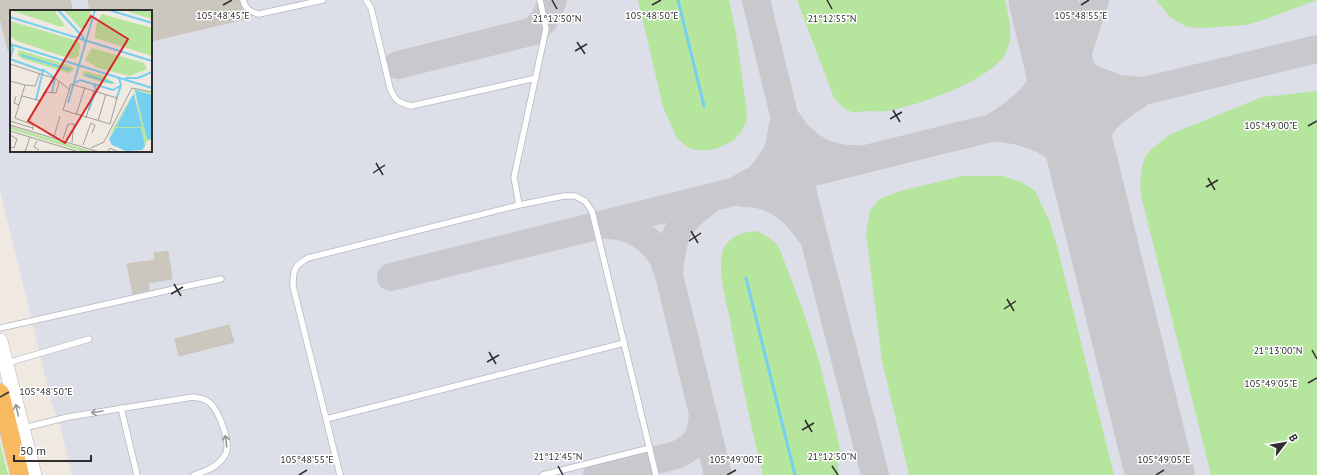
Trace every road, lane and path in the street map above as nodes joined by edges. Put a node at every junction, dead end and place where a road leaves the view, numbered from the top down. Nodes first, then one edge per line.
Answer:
1 (243, 0) edge
2 (323, 0) edge
3 (366, 0) edge
4 (540, 0) edge
5 (536, 78) junction
6 (519, 205) junction
7 (221, 279) dead end
8 (0, 328) edge
9 (89, 338) dead end
10 (0, 340) edge
11 (624, 344) junction
12 (7, 363) junction
13 (0, 393) edge
14 (121, 408) junction
15 (326, 419) junction
16 (21, 429) junction
17 (650, 448) junction
18 (20, 475) edge
19 (34, 475) edge
20 (137, 475) edge
21 (194, 475) edge
22 (340, 475) edge
23 (543, 475) edge
24 (656, 475) edge

1 - 2 lane
3 - 5 lane
4 - 5 lane
5 - 6 lane
6 - 11 lane
6 - 15 lane
7 - 8 lane
9 - 12 lane
10 - 12 main road
11 - 15 lane
11 - 17 lane
16 -> 12 main road
13 - 18 highway
14 -> 16 lane
14 - 20 lane
21 -> 14 lane
15 - 22 lane
16 - 19 main road
17 - 23 lane
17 - 24 lane

